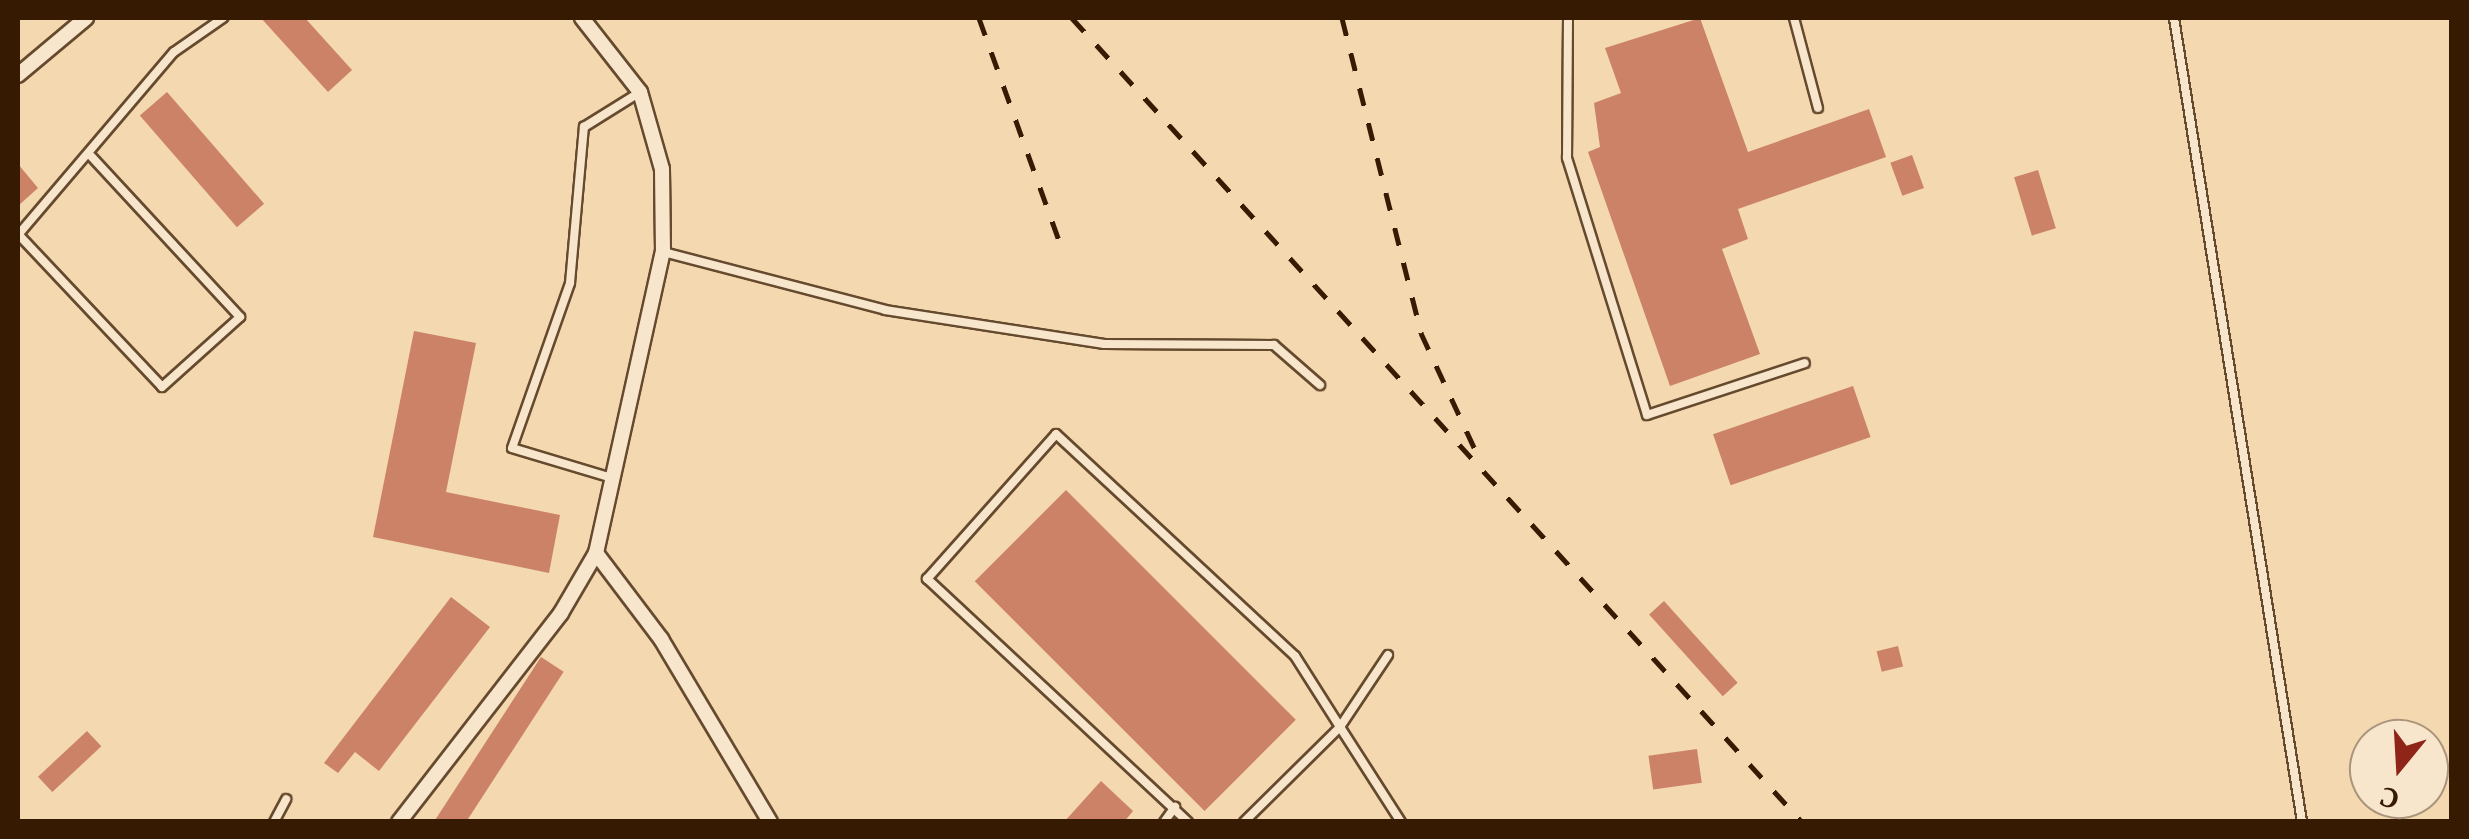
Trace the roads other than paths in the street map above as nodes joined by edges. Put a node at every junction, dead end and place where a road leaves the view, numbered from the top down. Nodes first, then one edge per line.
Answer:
1 (86, 18) edge
2 (222, 18) edge
3 (582, 18) edge
4 (1568, 18) edge
5 (1794, 18) edge
6 (2174, 18) edge
7 (18, 75) edge
8 (640, 92) junction
9 (1818, 108) dead end
10 (91, 156) junction
11 (18, 234) edge
12 (663, 252) junction
13 (1805, 363) dead end
14 (1320, 384) dead end
15 (612, 478) junction
16 (596, 554) junction
17 (1388, 655) dead end
18 (1340, 727) junction
19 (286, 799) dead end
20 (1175, 807) junction
21 (274, 822) edge
22 (399, 822) edge
23 (770, 822) edge
24 (1164, 822) edge
25 (1188, 822) edge
26 (1244, 822) edge
27 (1401, 822) edge
28 (2302, 822) edge

1 - 7 street
2 - 10 lane
3 - 8 street
4 - 13 lane
5 - 9 lane
6 - 28 lane
8 - 12 street
8 - 15 lane
10 - 11 lane
10 - 11 lane
12 - 14 lane
12 - 15 street
15 - 16 street
16 - 22 street
16 - 23 street
17 - 18 lane
18 - 20 lane
18 - 26 lane
18 - 27 lane
19 - 21 lane
20 - 24 lane
20 - 25 lane

